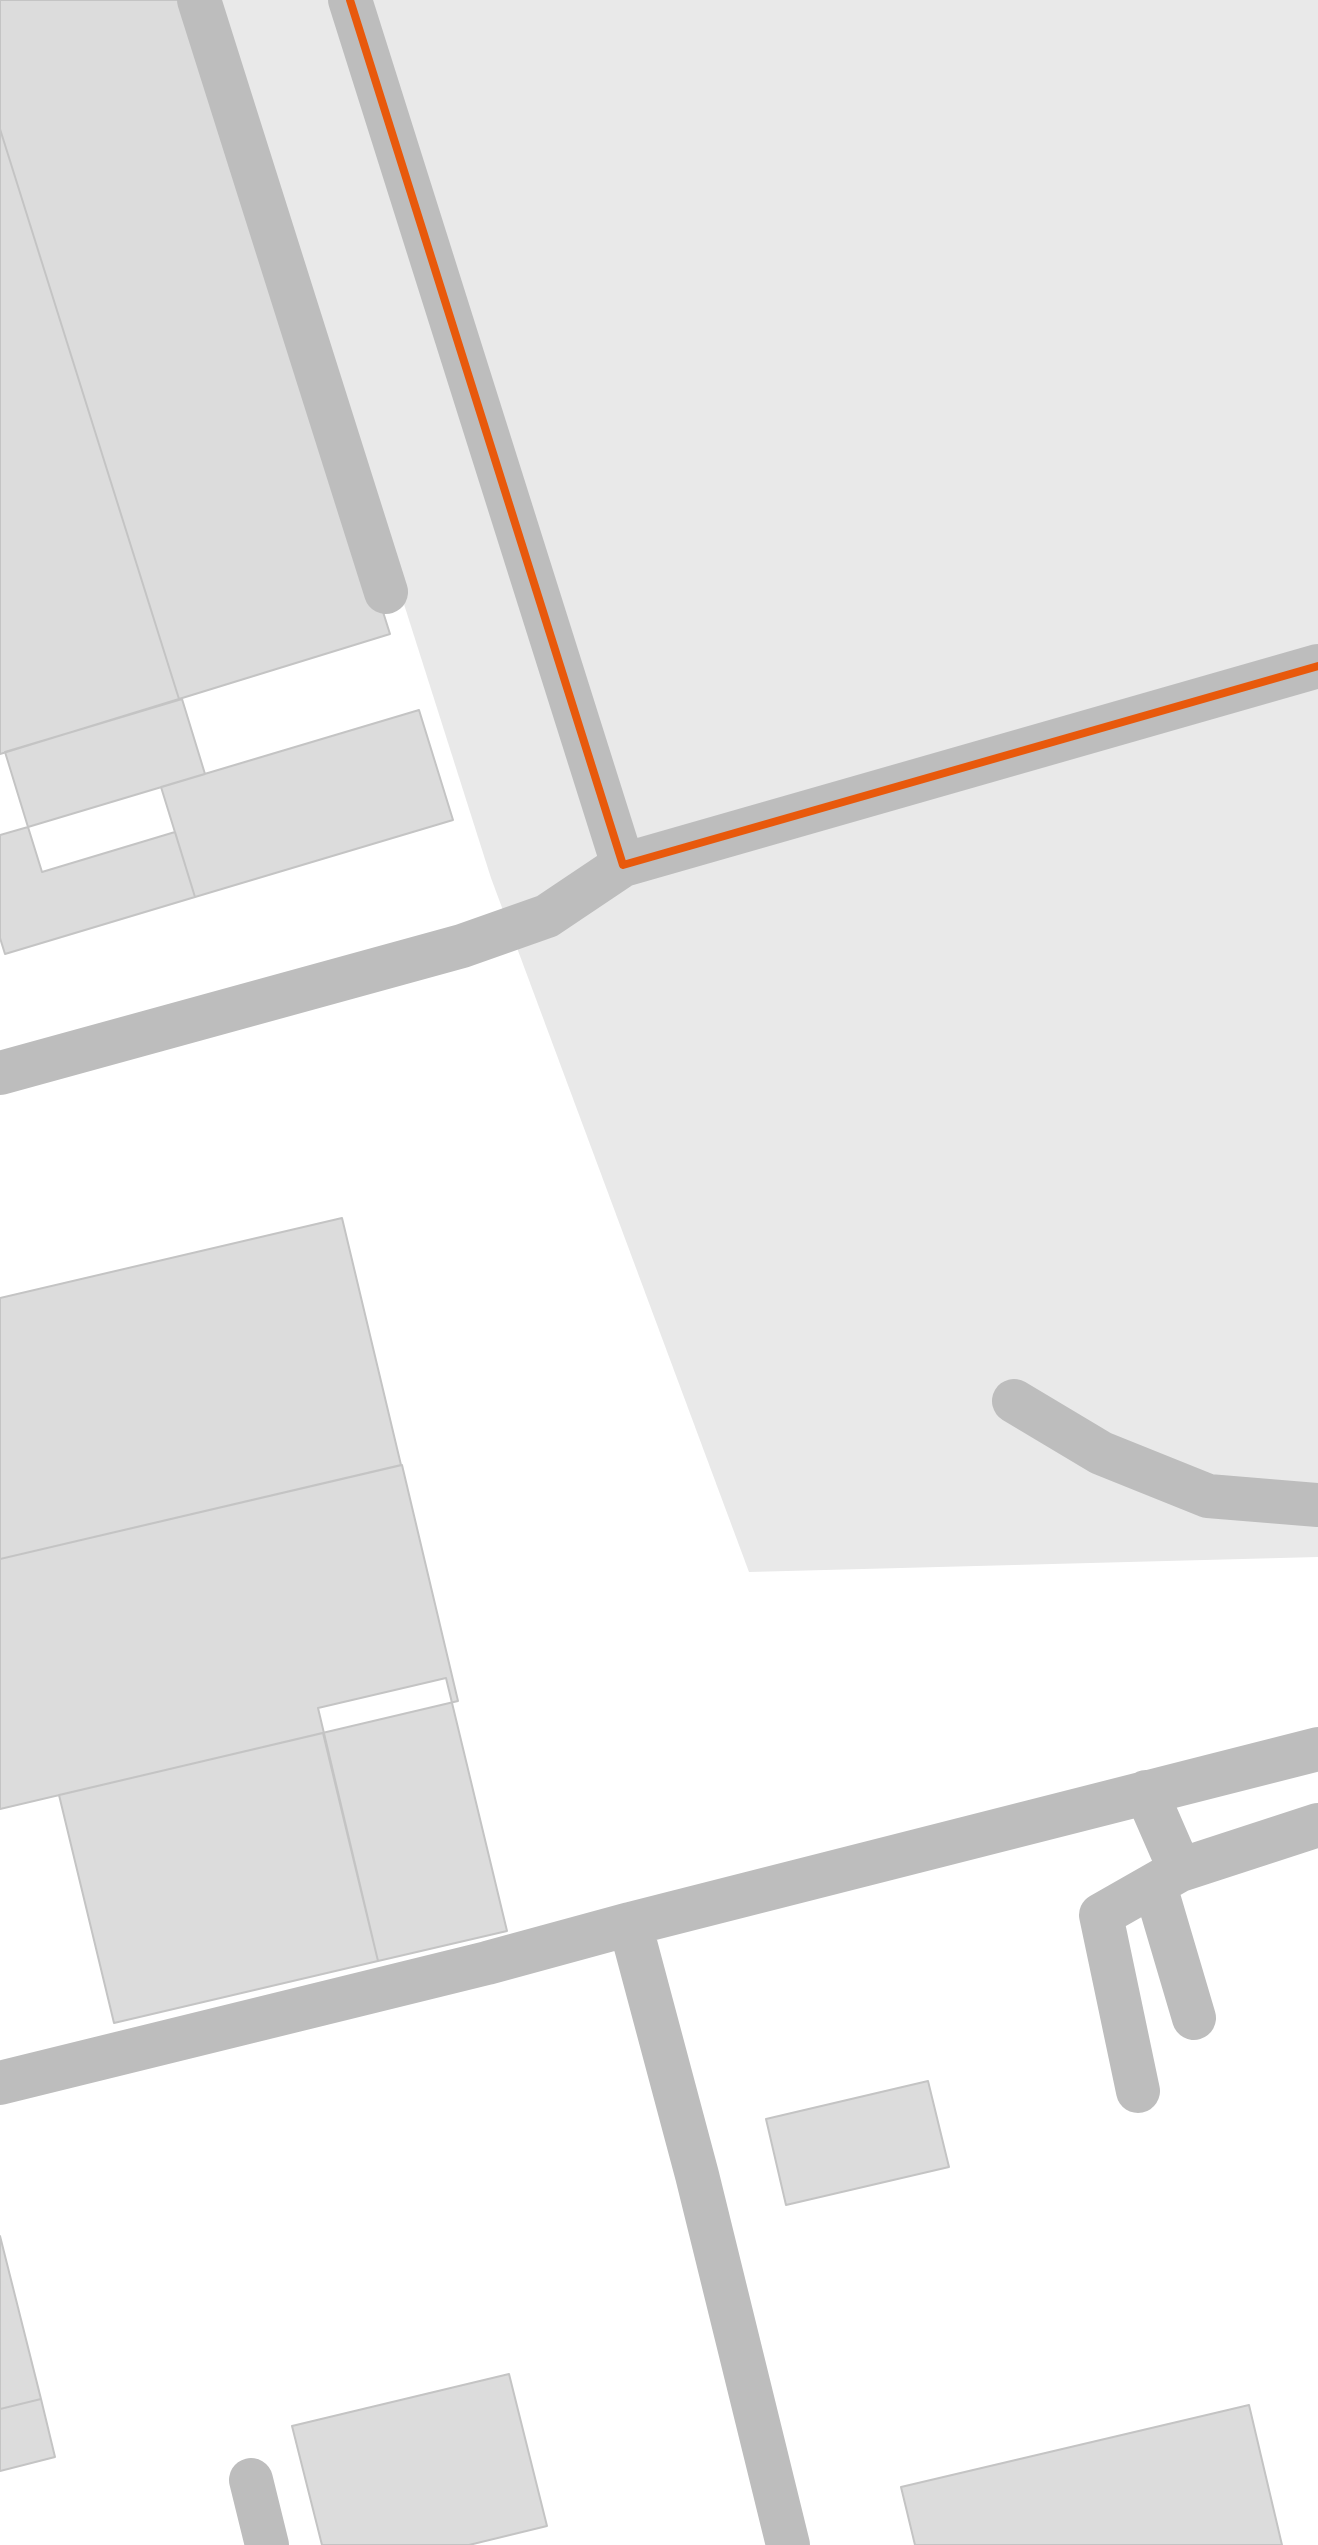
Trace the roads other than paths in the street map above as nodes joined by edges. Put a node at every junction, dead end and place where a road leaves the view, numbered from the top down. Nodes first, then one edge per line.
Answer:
1 (199, 0) edge
2 (350, 0) edge
3 (386, 592) dead end
4 (1318, 666) edge
5 (623, 865) junction
6 (0, 1073) edge
7 (1014, 1401) dead end
8 (1318, 1505) edge
9 (1318, 1749) edge
10 (1146, 1792) junction
11 (1318, 1825) edge
12 (1168, 1878) junction
13 (630, 1924) junction
14 (1194, 2018) dead end
15 (0, 2083) edge
16 (1138, 2091) dead end
17 (251, 2480) dead end
18 (267, 2545) edge
19 (788, 2545) edge

1 - 3 street
2 - 5 street
4 - 5 street
5 - 6 street
7 - 8 street
9 - 10 street
10 - 12 street
10 - 13 street
11 - 12 street
12 - 14 street
12 - 16 street
13 - 15 street
13 - 19 street
17 - 18 street

